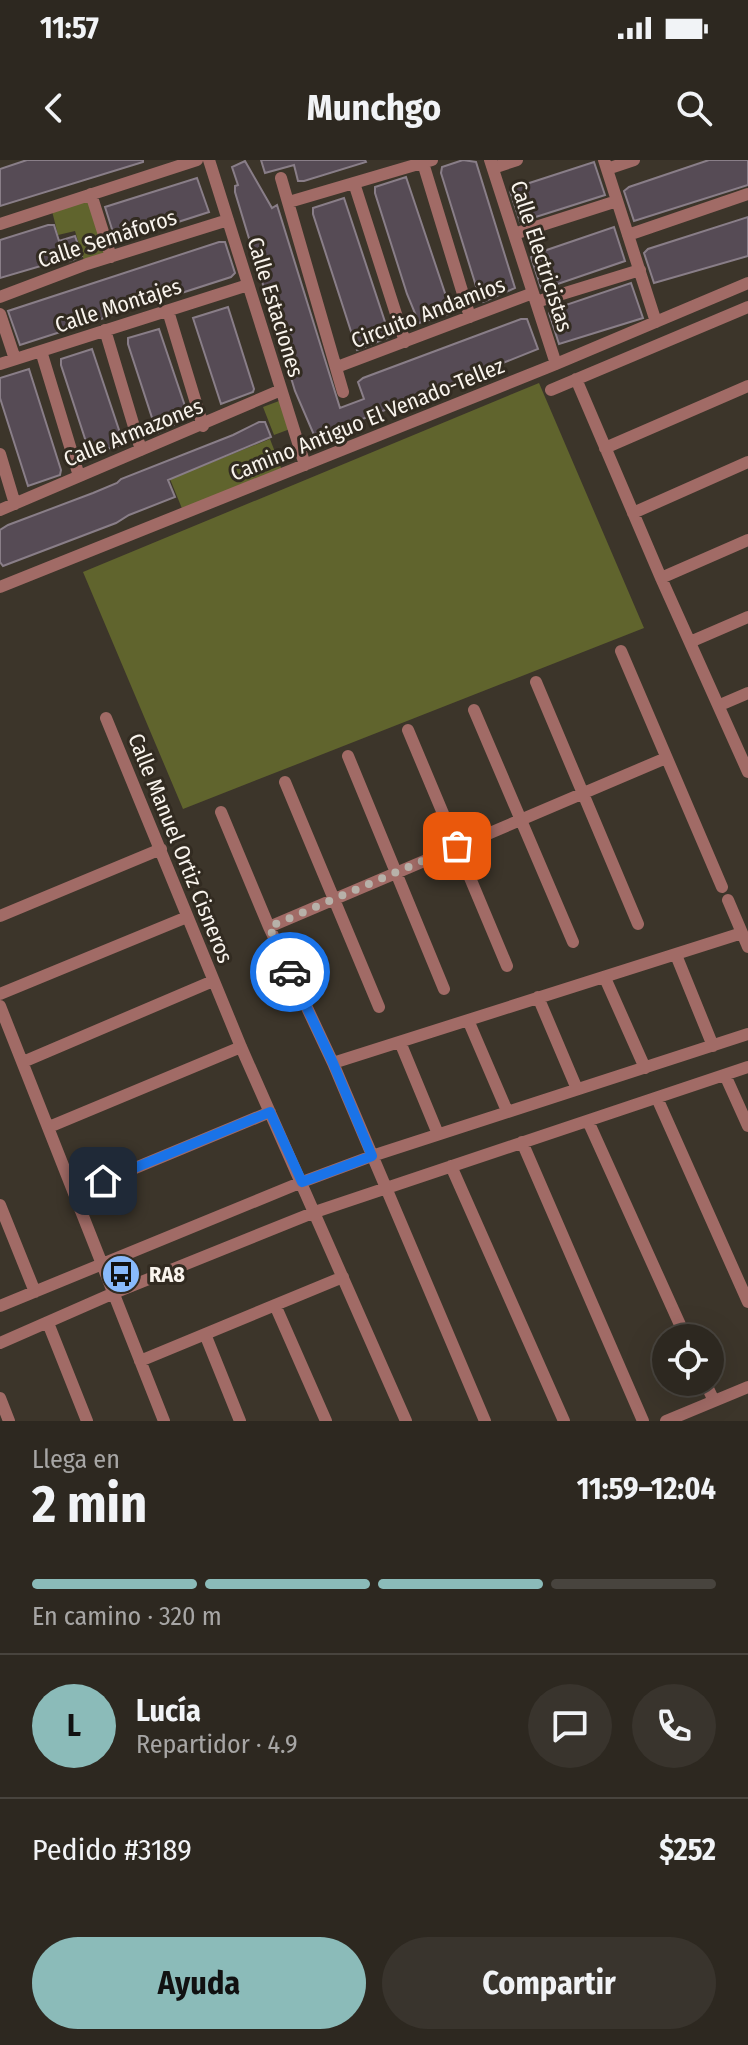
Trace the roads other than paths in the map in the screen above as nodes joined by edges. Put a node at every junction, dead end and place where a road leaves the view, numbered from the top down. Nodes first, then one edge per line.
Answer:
1 (197, 160) edge
2 (209, 160) edge
3 (517, 160) edge
4 (634, 160) edge
5 (427, 162) edge
6 (491, 164) edge
7 (606, 164) edge
8 (281, 178) dead end
9 (354, 183) junction
10 (91, 194) junction
11 (748, 194) edge
12 (617, 201) junction
13 (289, 202) junction
14 (228, 220) junction
15 (0, 224) edge
16 (514, 234) junction
17 (628, 235) junction
18 (111, 257) junction
19 (640, 270) junction
20 (748, 283) edge
21 (248, 285) junction
22 (0, 297) edge
23 (535, 297) junction
24 (748, 307) edge
25 (168, 311) junction
26 (0, 314) edge
27 (470, 317) junction
28 (656, 322) junction
29 (105, 330) junction
30 (405, 342) junction
31 (41, 351) junction
32 (15, 359) junction
33 (0, 364) edge
34 (556, 364) junction
35 (337, 367) junction
36 (576, 379) junction
37 (748, 386) edge
38 (281, 390) junction
39 (551, 390) dead end
40 (343, 392) dead end
41 (203, 426) junction
42 (605, 448) junction
43 (141, 450) junction
44 (0, 454) edge
45 (748, 462) edge
46 (305, 465) junction
47 (79, 476) junction
48 (15, 504) junction
49 (0, 510) edge
50 (633, 513) junction
51 (748, 540) edge
52 (661, 578) junction
53 (0, 587) edge
54 (748, 617) edge
55 (690, 642) junction
56 (621, 651) dead end
57 (536, 682) dead end
58 (748, 693) edge
59 (720, 705) junction
60 (474, 710) dead end
61 (106, 718) dead end
62 (408, 730) dead end
63 (348, 756) dead end
64 (666, 758) junction
65 (748, 771) edge
66 (285, 782) dead end
67 (583, 793) junction
68 (221, 812) dead end
69 (520, 819) junction
70 (457, 846) junction
71 (161, 849) junction
72 (395, 874) junction
73 (722, 887) dead end
74 (333, 900) junction
75 (728, 900) dead end
76 (0, 916) edge
77 (187, 917) junction
78 (638, 924) dead end
79 (269, 927) junction
80 (742, 933) junction
81 (573, 942) dead end
82 (748, 947) edge
83 (676, 955) junction
84 (507, 966) dead end
85 (605, 978) junction
86 (213, 981) junction
87 (444, 989) dead end
88 (0, 994) edge
89 (538, 997) junction
90 (0, 1006) edge
91 (379, 1007) dead end
92 (468, 1020) junction
93 (748, 1034) edge
94 (400, 1042) junction
95 (713, 1046) junction
96 (241, 1047) junction
97 (23, 1062) junction
98 (333, 1063) junction
99 (748, 1067) edge
100 (645, 1068) junction
101 (725, 1075) junction
102 (577, 1089) junction
103 (657, 1098) junction
104 (507, 1111) junction
105 (270, 1112) junction
106 (588, 1121) junction
107 (748, 1126) edge
108 (49, 1127) junction
109 (438, 1134) junction
110 (522, 1142) junction
111 (372, 1156) junction
112 (451, 1166) junction
113 (302, 1182) junction
114 (385, 1187) junction
115 (75, 1193) junction
116 (0, 1205) edge
117 (315, 1212) junction
118 (103, 1263) junction
119 (343, 1277) junction
120 (35, 1292) junction
121 (114, 1293) junction
122 (748, 1302) edge
123 (275, 1305) junction
124 (0, 1306) edge
125 (48, 1323) junction
126 (680, 1324) edge
127 (205, 1334) junction
128 (0, 1343) edge
129 (140, 1361) junction
130 (748, 1387) edge
131 (712, 1396) edge
132 (0, 1398) edge
133 (714, 1401) junction
134 (9, 1421) edge
135 (87, 1421) edge
136 (164, 1421) edge
137 (240, 1421) edge
138 (326, 1421) edge
139 (406, 1421) edge
140 (485, 1421) edge
141 (564, 1421) edge
142 (643, 1421) edge
143 (666, 1421) edge

1 - 10 street
2 - 14 street, Calle Estaciones
3 - 6 street
4 - 7 street
5 - 9 street
5 - 27 street
6 - 16 street, Calle Electricistas
7 - 12 street
8 - 13 street, Circuito Andamios
9 - 13 street
9 - 30 street
10 - 15 street
10 - 18 street
11 - 17 street
12 - 16 street
12 - 17 street
13 - 35 street, Circuito Andamios
14 - 18 street, Calle Semáforos
14 - 21 street, Calle Estaciones
16 - 23 street, Calle Electricistas
17 - 19 street
18 - 22 street, Calle Semáforos
19 - 23 street, Circuito Andamios
19 - 28 street
20 - 28 street, Camino Antiguo El Venado-Tellez
21 - 25 street, Calle Montajes
21 - 38 street, Calle Estaciones
23 - 27 street, Circuito Andamios
23 - 34 street, Calle Electricistas
24 - 36 street
25 - 29 street, Calle Montajes
25 - 41 street
26 - 32 street
27 - 30 street, Circuito Andamios
28 - 34 street, Camino Antiguo El Venado-Tellez
29 - 31 street, Calle Montajes
29 - 43 street
30 - 35 street, Circuito Andamios
31 - 32 street, Calle Montajes
31 - 47 street
32 - 33 street, Calle Montajes
34 - 46 street, Camino Antiguo El Venado-Tellez
35 - 40 street, Circuito Andamios
36 - 39 street
36 - 42 street
37 - 42 street
38 - 41 street, Calle Armazones
38 - 46 street, Calle Estaciones
41 - 43 street, Calle Armazones
42 - 50 street
43 - 47 street, Calle Armazones
44 - 48 street
45 - 50 street
46 - 53 street, Camino Antiguo El Venado-Tellez
47 - 48 street, Calle Armazones
48 - 49 street, Calle Armazones
50 - 52 street
51 - 52 street
52 - 55 street
54 - 55 street
55 - 59 street
56 - 64 street
57 - 67 street
58 - 59 street
59 - 65 street
60 - 69 street
61 - 71 street, Calle Manuel Ortiz Cisneros
62 - 70 street
63 - 72 street
64 - 67 street
64 - 73 street
66 - 74 street
67 - 69 street
67 - 78 street
68 - 79 street
69 - 70 street
69 - 81 street
70 - 72 street
70 - 84 street
71 - 76 street
71 - 77 street, Calle Manuel Ortiz Cisneros
72 - 74 street
72 - 87 street
74 - 79 street
74 - 91 street
75 - 80 street
77 - 86 street, Calle Manuel Ortiz Cisneros
77 - 88 street
79 - 98 street
80 - 82 street
80 - 83 street
83 - 85 street
83 - 95 street
85 - 89 street
85 - 100 street
86 - 96 street, Calle Manuel Ortiz Cisneros
86 - 97 street
89 - 92 street
89 - 102 street
90 - 97 street
92 - 94 street
92 - 104 street
93 - 95 street
94 - 98 street
94 - 109 street
95 - 100 street
96 - 105 street, Calle Manuel Ortiz Cisneros
96 - 108 street
97 - 108 street
98 - 111 street
99 - 101 street
100 - 102 street
101 - 103 street
101 - 107 street
102 - 104 street
103 - 106 street
103 - 122 street
104 - 109 street
105 - 113 street, Calle Manuel Ortiz Cisneros
105 - 115 street
106 - 110 street
106 - 126 street
108 - 115 street
109 - 111 street
110 - 112 street
110 - 142 street
111 - 113 street
111 - 114 street
112 - 114 street
112 - 141 street
113 - 117 street, Calle Manuel Ortiz Cisneros
113 - 118 street
114 - 117 street
114 - 140 street
115 - 118 street
116 - 120 street
117 - 119 street, Calle Manuel Ortiz Cisneros
117 - 121 street
118 - 120 street
118 - 121 street
119 - 123 street
119 - 139 street, Calle Manuel Ortiz Cisneros
120 - 124 street
121 - 125 street
121 - 129 street
123 - 127 street
123 - 138 street
125 - 128 street
125 - 135 street
127 - 129 street
127 - 137 street
129 - 136 street
130 - 133 street
131 - 133 street
132 - 134 street
133 - 143 street

